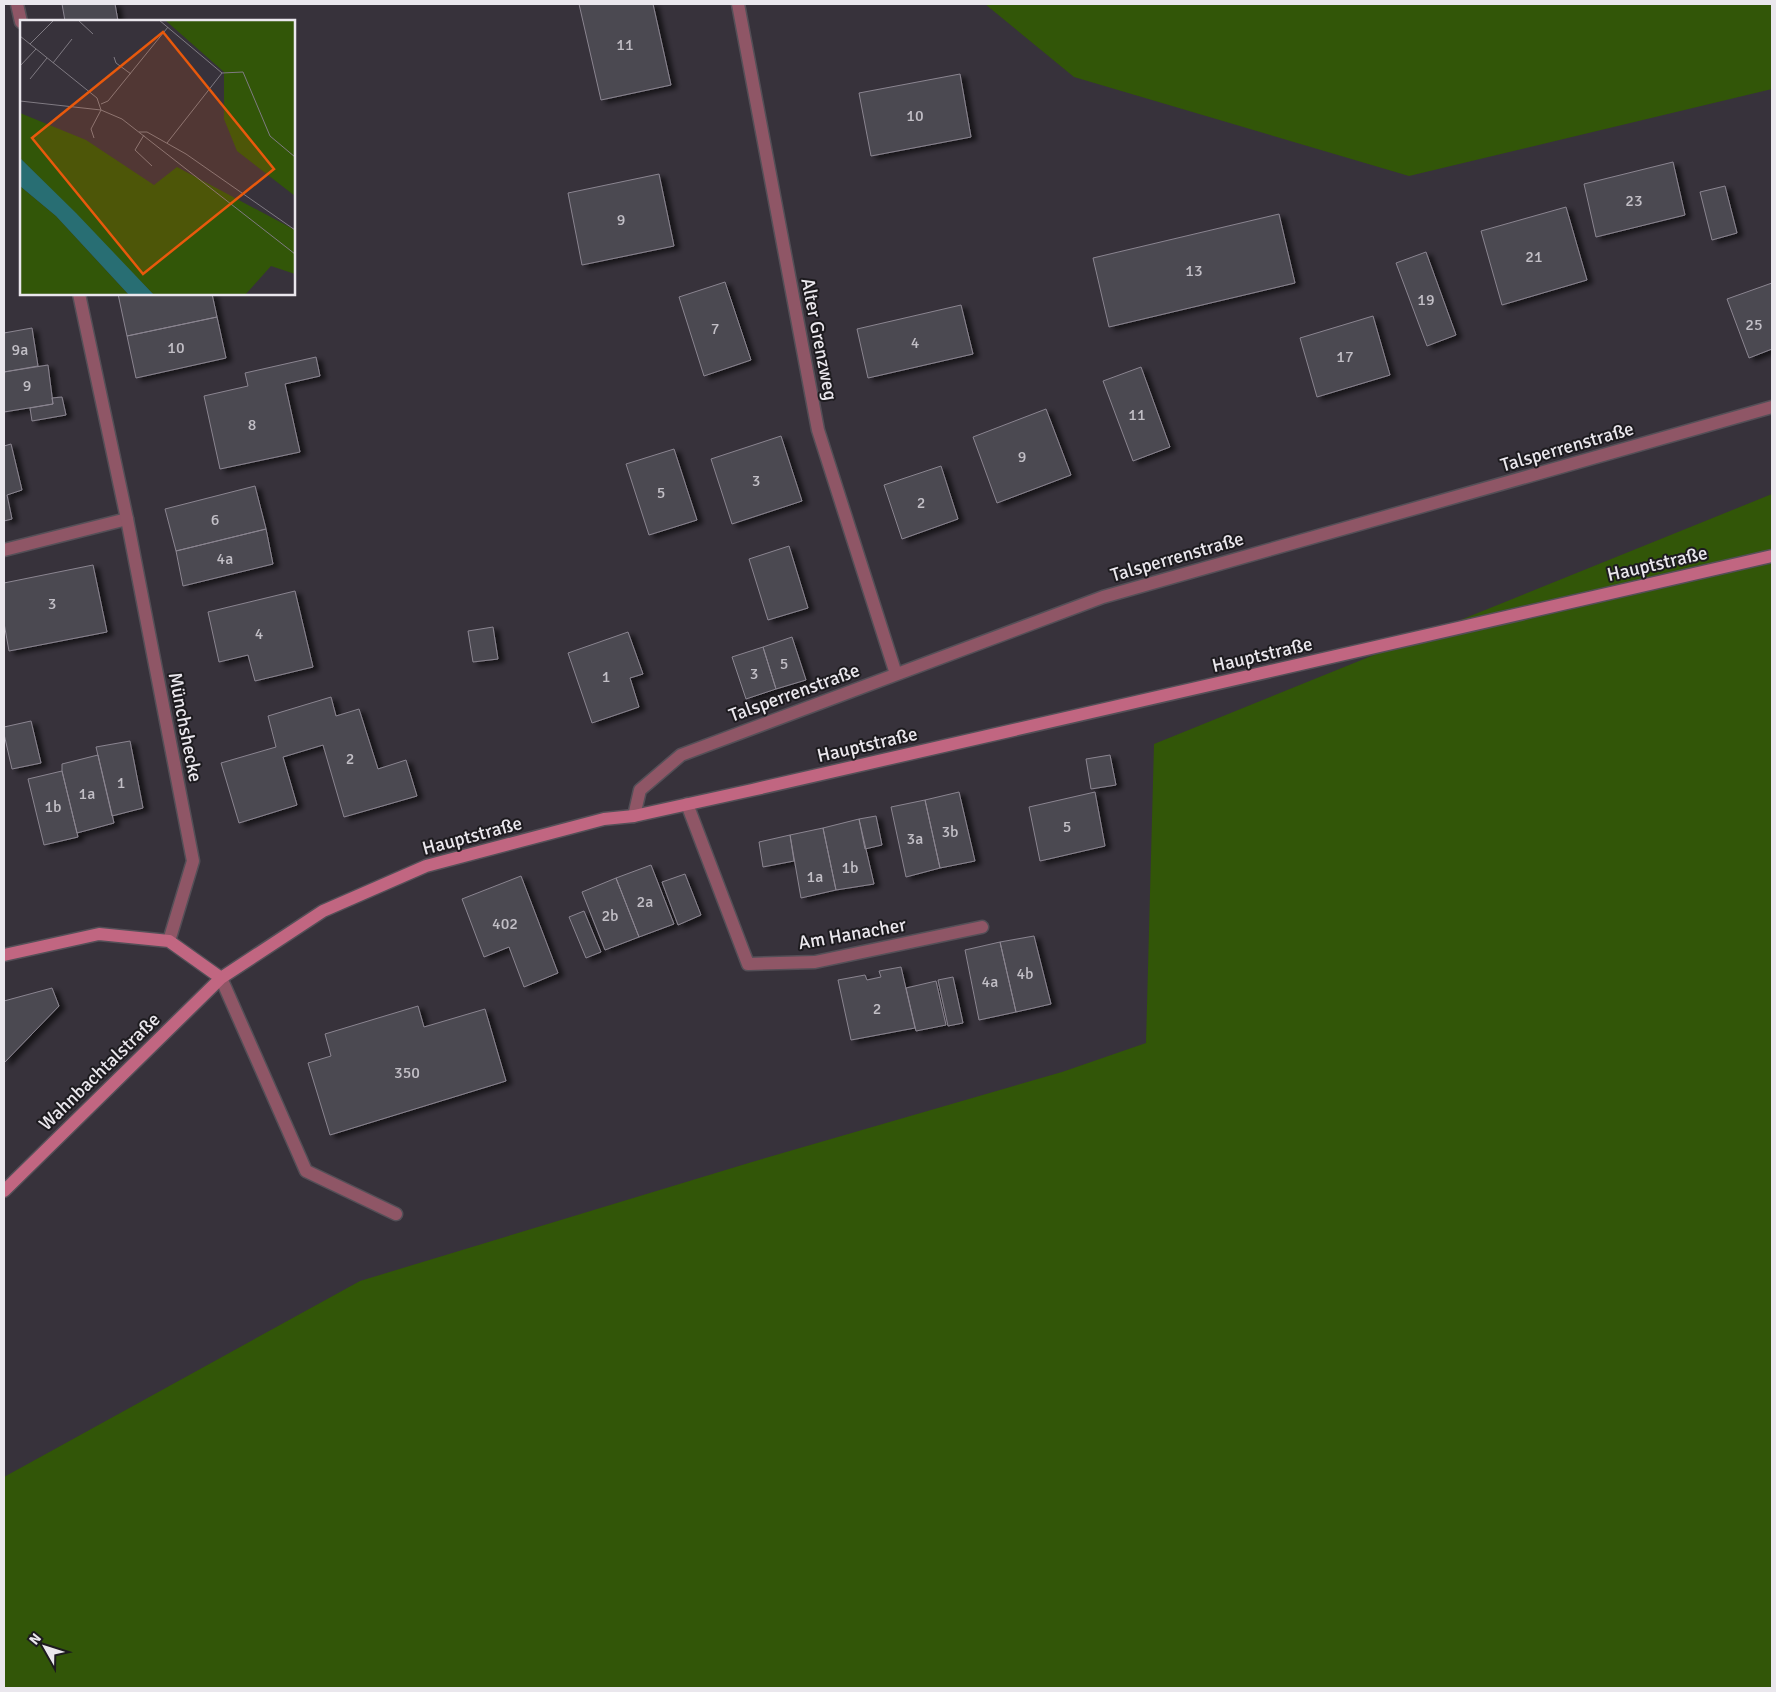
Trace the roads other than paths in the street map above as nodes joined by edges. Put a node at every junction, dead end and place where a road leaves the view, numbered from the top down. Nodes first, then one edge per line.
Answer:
1 (17, 4) edge
2 (738, 4) edge
3 (21, 20) edge
4 (79, 295) edge
5 (1772, 407) edge
6 (128, 519) junction
7 (4, 550) edge
8 (1772, 556) edge
9 (896, 674) junction
10 (687, 804) junction
11 (634, 816) junction
12 (982, 928) dead end
13 (169, 941) junction
14 (4, 955) edge
15 (221, 978) junction
16 (4, 1191) edge
17 (396, 1214) dead end

1 - 3 street
2 - 9 street, Alter Grenzweg
4 - 6 street, Münchshecke
5 - 9 street, Talsperrenstraße
6 - 7 street
6 - 13 street, Münchshecke
8 - 10 main road, Hauptstraße
9 - 11 street, Talsperrenstraße
10 - 11 main road, Hauptstraße
10 - 12 street, Am Hanacher
11 - 15 main road, Hauptstraße
13 - 14 main road
13 - 15 main road
15 - 16 main road, Wahnbachtalstraße
15 - 17 street

